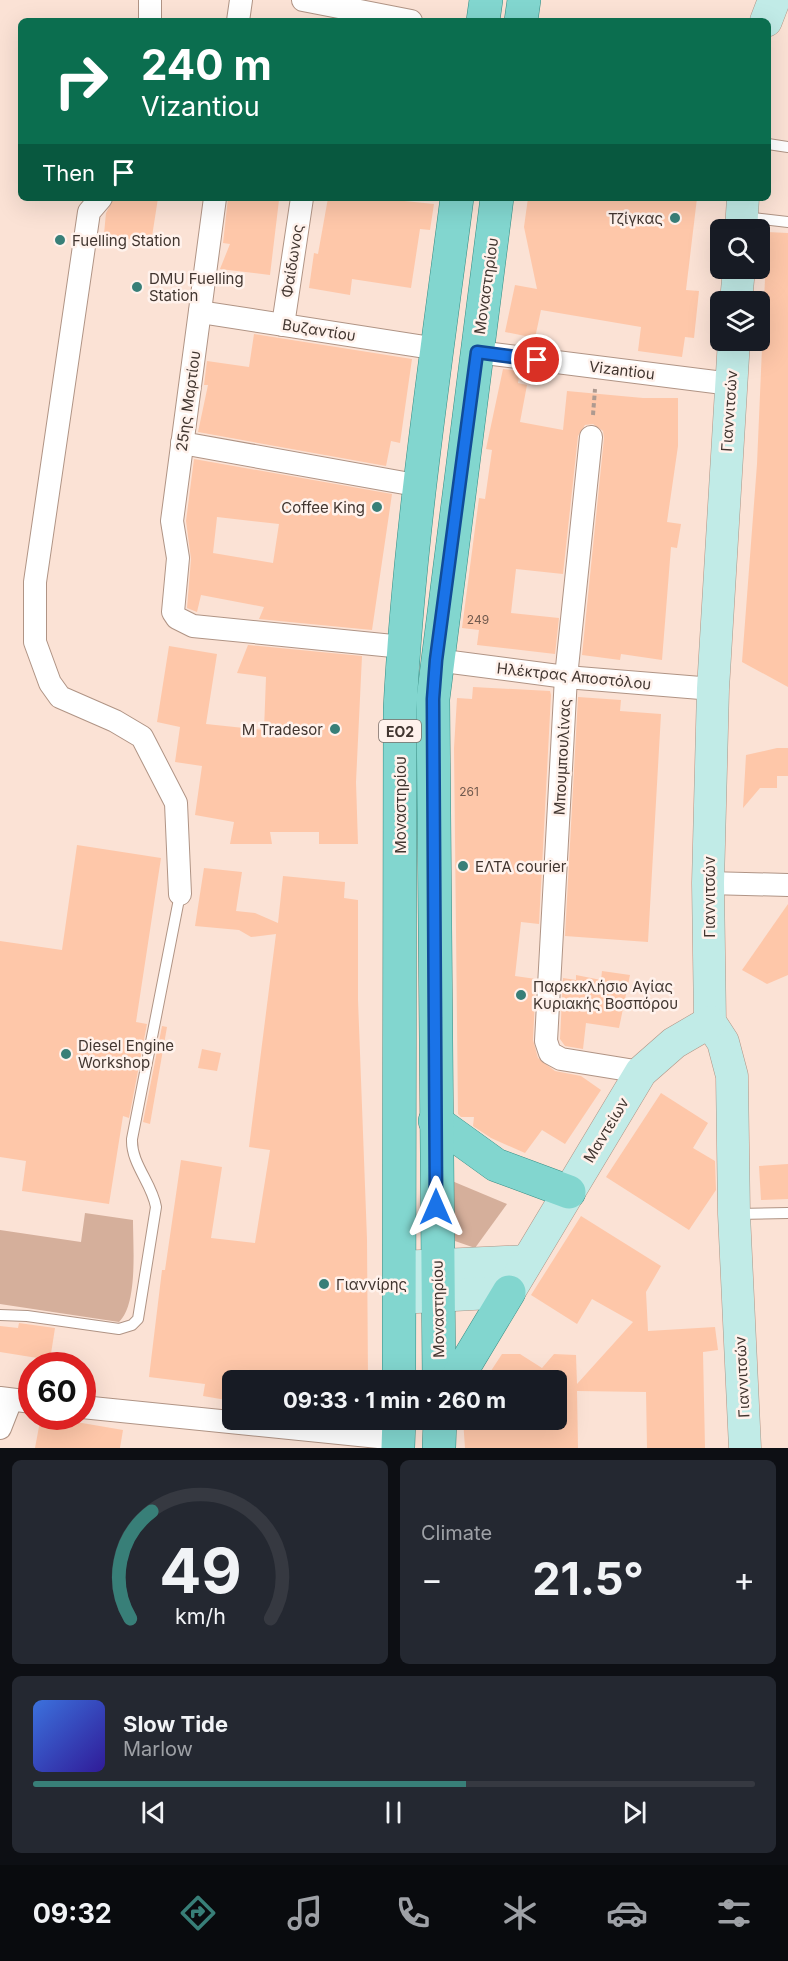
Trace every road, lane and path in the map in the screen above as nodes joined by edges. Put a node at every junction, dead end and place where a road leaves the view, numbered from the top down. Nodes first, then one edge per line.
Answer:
1 (150, 0) edge
2 (241, 0) edge
3 (303, 0) edge
4 (486, 0) edge
5 (524, 0) edge
6 (774, 0) edge
7 (325, 13) edge
8 (150, 18) edge
9 (238, 18) edge
10 (379, 18) edge
11 (483, 18) edge
12 (521, 18) edge
13 (767, 18) edge
14 (771, 144) edge
15 (788, 147) edge
16 (98, 201) edge
17 (215, 201) edge
18 (302, 201) edge
19 (457, 201) edge
20 (498, 201) edge
21 (742, 215) edge
22 (788, 222) edge
23 (200, 312) junction
24 (283, 325) junction
25 (438, 349) junction
26 (733, 351) edge
27 (477, 352) junction
28 (597, 368) junction
29 (731, 384) junction
30 (591, 437) joint
31 (182, 444) junction
32 (421, 486) junction
33 (404, 647) junction
34 (436, 660) junction
35 (566, 677) junction
36 (713, 689) junction
37 (708, 884) junction
38 (788, 885) edge
39 (180, 894) joint
40 (710, 1022) junction
41 (641, 1072) junction
42 (435, 1121) junction
43 (568, 1192) junction
44 (788, 1213) edge
45 (734, 1214) junction
46 (527, 1261) junction
47 (437, 1281) junction
48 (400, 1282) junction
49 (508, 1292) junction
50 (0, 1315) edge
51 (399, 1370) edge
52 (440, 1370) edge
53 (462, 1370) edge
54 (14, 1400) edge
55 (96, 1408) edge
56 (0, 1428) edge
57 (440, 1430) edge
58 (398, 1435) edge
59 (440, 1448) edge
60 (745, 1448) edge

1 - 8 street
2 - 9 street
3 - 7 street
4 - 11 main road
5 - 12 main road
6 - 13 main road
7 - 10 street
14 - 15 lane
16 - 39 street
17 - 23 street, 25ης Μαρτίου
18 - 24 street, Φαίδωνος
19 - 25 main road, Μοναστηρίου / ΕΟ2
20 - 27 main road, Μοναστηρίου / ΕΟ2
21 - 22 lane
23 - 24 street, Βυζαντίου
23 - 31 street, 25ης Μαρτίου
24 - 25 street, Βυζαντίου
25 - 32 main road, Μοναστηρίου / ΕΟ2
26 - 29 main road, Γιαννιτσών
27 - 28 street, Vizantiou
27 - 34 main road, Μοναστηρίου / ΕΟ2
28 - 29 street, Vizantiou
28 - 30 path
29 - 36 main road, Γιαννιτσών
30 - 35 street, Μπουμπουλίνας
31 - 32 street
31 - 33 street, 25ης Μαρτίου
32 - 33 main road, Μοναστηρίου / ΕΟ2
33 - 48 main road, Μοναστηρίου / ΕΟ2
34 - 35 street, Ηλέκτρας Αποστόλου
34 - 42 main road, Μοναστηρίου / ΕΟ2
35 - 36 street, Ηλέκτρας Αποστόλου
35 - 41 street, Μπουμπουλίνας
36 - 37 main road, Γιαννιτσών
37 - 38 street
37 - 40 main road, Γιαννιτσών
39 - 50 lane
40 - 41 main road, Μαντείων
40 - 45 main road, Γιαννιτσών
41 - 43 main road, Μαντείων
42 - 43 main road
42 - 47 main road, Μοναστηρίου / ΕΟ2
43 - 46 main road, Μαντείων
44 - 45 lane
45 - 60 main road, Γιαννιτσών
46 - 47 main road
46 - 49 main road, Μαντείων
47 - 48 main road
47 - 49 main road
47 - 52 main road, Μοναστηρίου / ΕΟ2
48 - 51 main road, Μοναστηρίου / ΕΟ2
49 - 53 main road
54 - 56 street
55 - 58 street
57 - 59 main road

